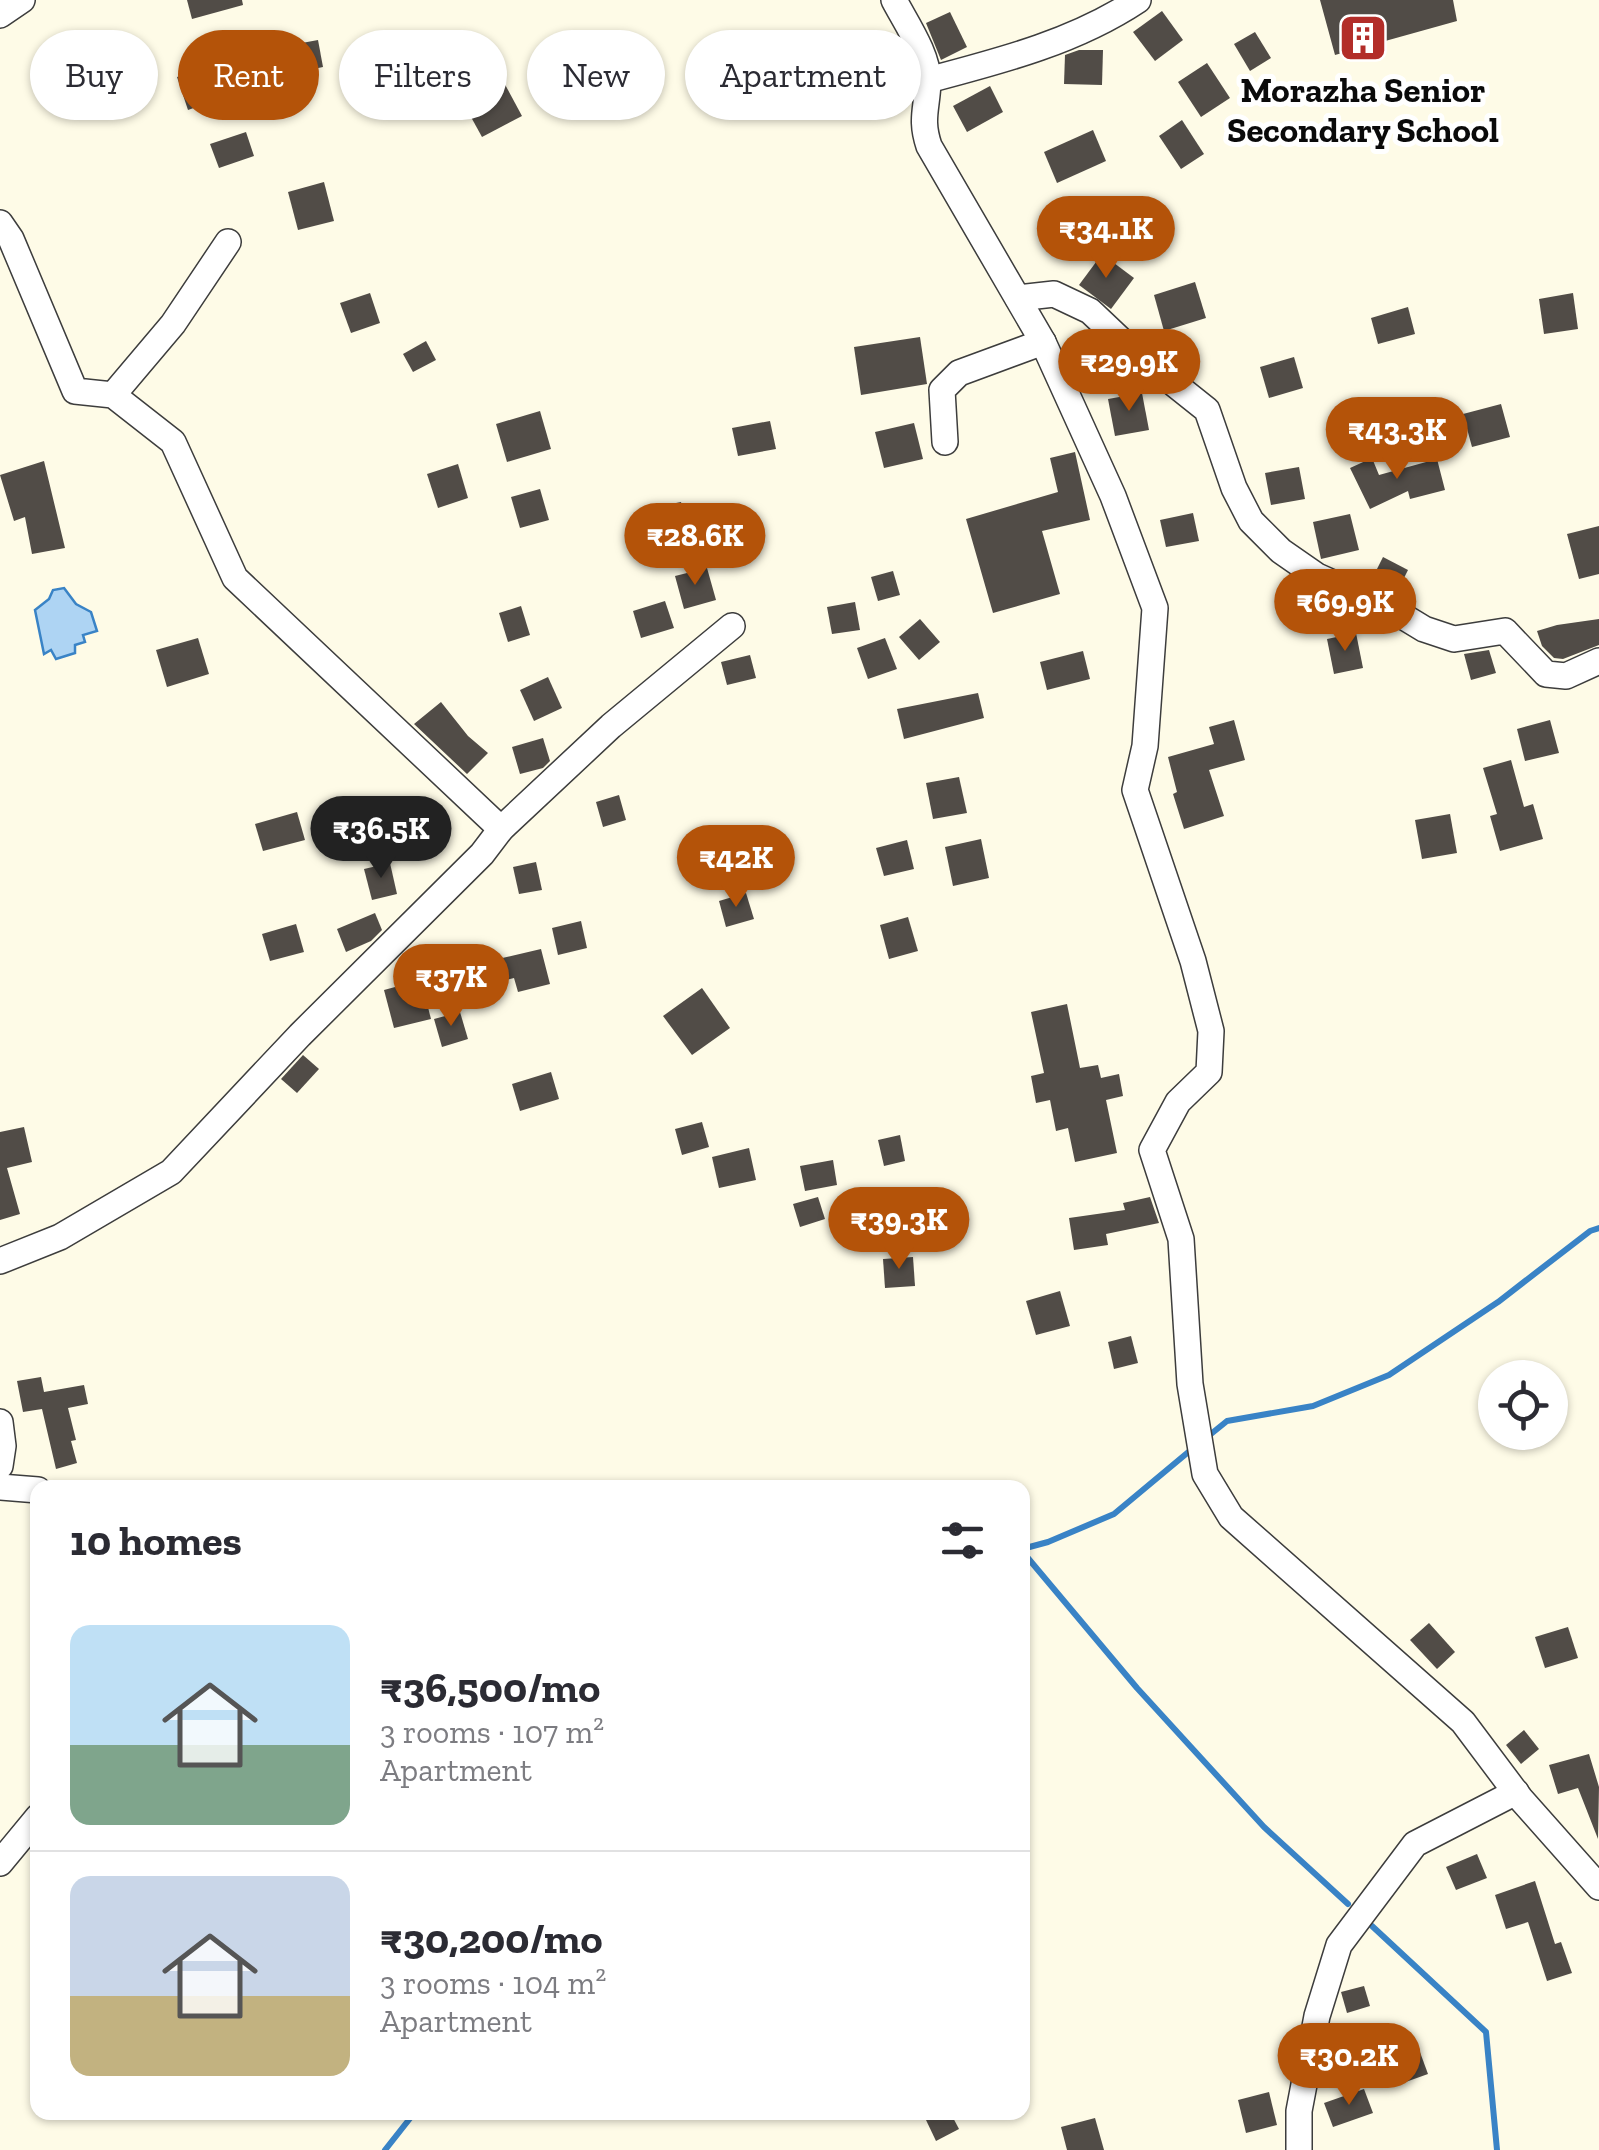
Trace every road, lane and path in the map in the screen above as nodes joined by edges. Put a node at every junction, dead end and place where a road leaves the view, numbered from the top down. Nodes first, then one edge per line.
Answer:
1 (22, 0) edge
2 (894, 0) edge
3 (1138, 0) edge
4 (0, 14) edge
5 (928, 80) junction
6 (0, 223) edge
7 (228, 242) dead end
8 (1018, 298) junction
9 (1044, 342) junction
10 (113, 396) junction
11 (945, 442) dead end
12 (732, 626) dead end
13 (1599, 661) edge
14 (501, 829) junction
15 (0, 1261) edge
16 (0, 1422) edge
17 (0, 1466) edge
18 (0, 1487) edge
19 (30, 1489) edge
20 (1516, 1792) junction
21 (30, 1827) edge
22 (0, 1863) edge
23 (1599, 1887) edge
24 (1300, 2150) edge

1 - 4 street
2 - 5 street
3 - 5 street
5 - 8 street
6 - 10 street
7 - 10 street
8 - 9 street
8 - 13 street
9 - 11 street
9 - 20 street
10 - 14 street
12 - 14 street
14 - 15 street
16 - 17 street
18 - 19 street
20 - 23 street
20 - 24 street
21 - 22 street

